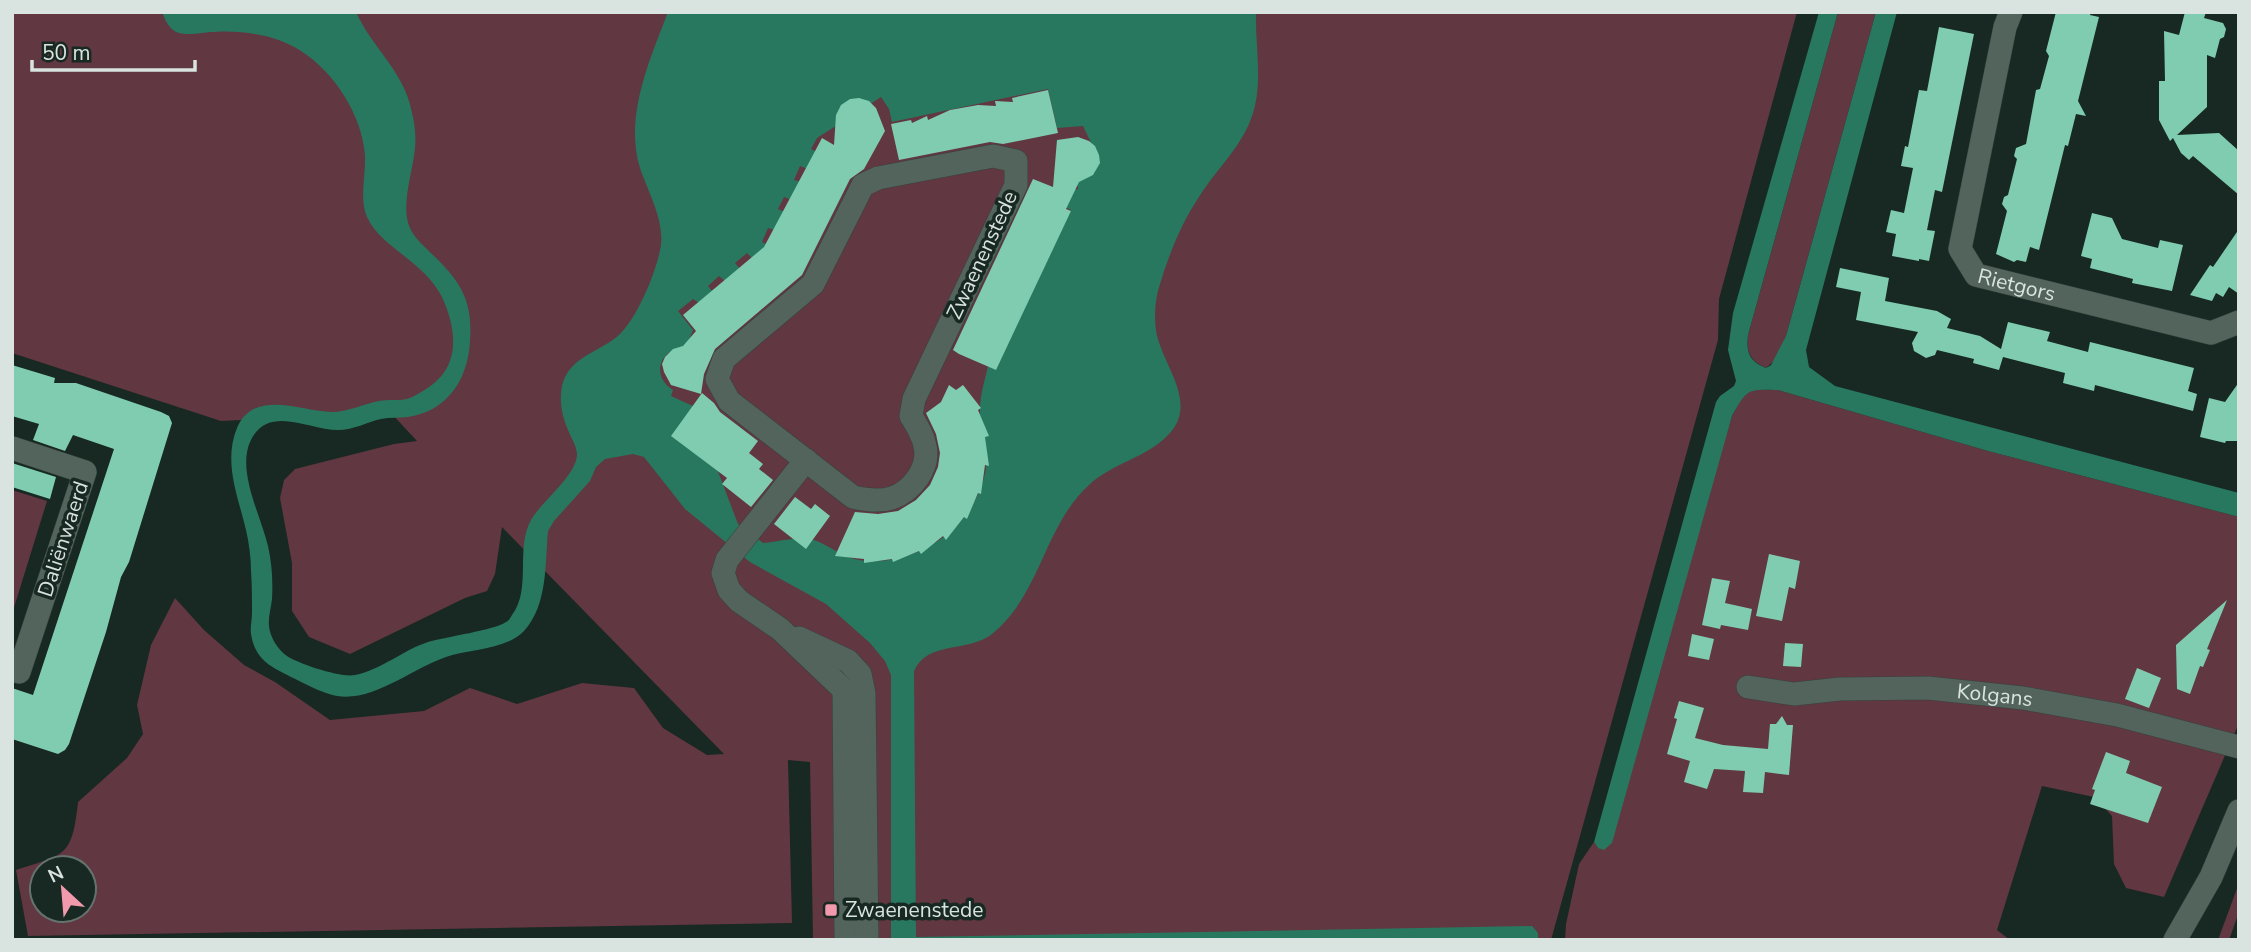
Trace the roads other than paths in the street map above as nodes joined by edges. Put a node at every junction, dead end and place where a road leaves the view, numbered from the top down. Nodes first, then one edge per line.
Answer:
1 (2011, 12) edge
2 (2239, 322) edge
3 (12, 448) edge
4 (806, 460) junction
5 (780, 629) junction
6 (12, 670) edge
7 (1748, 687) dead end
8 (2239, 747) edge
9 (2239, 811) edge
10 (2211, 877) junction
11 (846, 940) edge
12 (867, 940) edge
13 (2175, 940) edge
14 (2193, 940) edge

1 - 2 street, Rietgors
3 - 6 street, Daliënwaerd
4 - 4 street, Zwaenenstede
4 - 5 street
5 - 11 street
5 - 12 street
7 - 8 street, Kolgans
9 - 10 street
10 - 13 street
10 - 14 street

